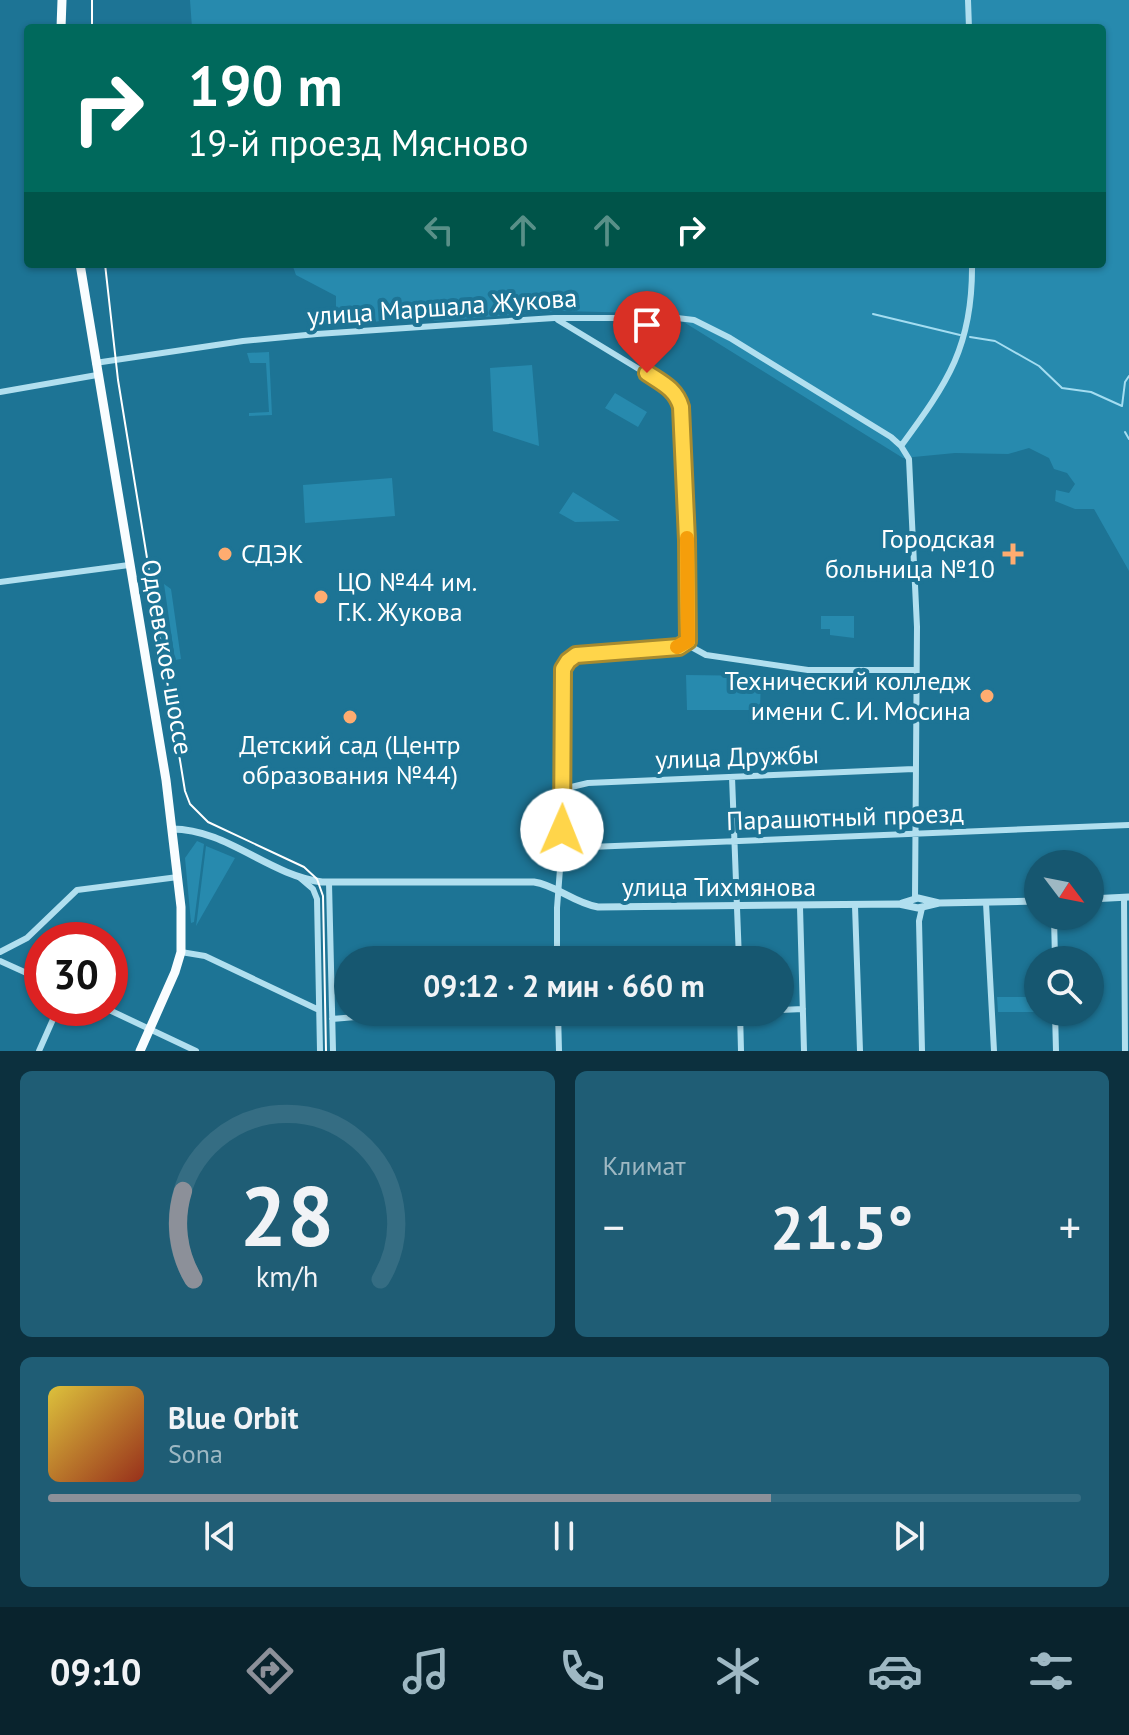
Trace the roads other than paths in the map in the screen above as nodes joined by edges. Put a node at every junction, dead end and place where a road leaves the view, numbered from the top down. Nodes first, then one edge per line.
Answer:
1 (62, 0) edge
2 (968, 0) edge
3 (61, 24) edge
4 (969, 24) edge
5 (81, 268) edge
6 (972, 268) edge
7 (554, 318) junction
8 (95, 363) junction
9 (97, 375) junction
10 (0, 392) edge
11 (901, 446) junction
12 (129, 565) junction
13 (0, 582) edge
14 (686, 644) junction
15 (916, 670) junction
16 (914, 769) junction
17 (732, 777) junction
18 (563, 789) junction
19 (1129, 825) edge
20 (172, 829) junction
21 (916, 835) junction
22 (736, 841) junction
23 (562, 843) junction
24 (178, 877) junction
25 (299, 877) junction
26 (329, 883) junction
27 (558, 892) junction
28 (1126, 897) edge
29 (1104, 898) edge
30 (1024, 902) edge
31 (918, 903) junction
32 (986, 903) junction
33 (738, 906) junction
34 (855, 906) junction
35 (800, 907) junction
36 (557, 946) edge
37 (739, 946) edge
38 (0, 952) edge
39 (181, 952) junction
40 (0, 961) edge
41 (1127, 967) edge
42 (24, 972) edge
43 (794, 1009) edge
44 (803, 1009) junction
45 (319, 1010) junction
46 (128, 1018) edge
47 (332, 1019) joint
48 (50, 1026) edge
49 (558, 1026) edge
50 (740, 1026) edge
51 (1055, 1026) edge
52 (1127, 1027) edge
53 (151, 1029) junction
54 (39, 1051) edge
55 (140, 1051) edge
56 (196, 1051) edge
57 (320, 1051) edge
58 (333, 1051) edge
59 (559, 1051) edge
60 (741, 1051) edge
61 (804, 1051) edge
62 (860, 1051) edge
63 (922, 1051) edge
64 (994, 1051) edge
65 (1056, 1051) edge
66 (1125, 1051) edge

1 - 3 main road
2 - 4 street
5 - 8 main road, Одоевское шоссе
6 - 11 street
7 - 8 street, улица Маршала Жукова
7 - 11 street, улица Маршала Жукова
7 - 14 street
8 - 9 main road, Одоевское шоссе
9 - 10 street
9 - 12 main road, Одоевское шоссе
11 - 15 street
12 - 13 street
12 - 20 main road, Одоевское шоссе
14 - 15 street
14 - 18 street
15 - 16 street
16 - 17 street, улица Дружбы
16 - 21 street
17 - 18 street, улица Дружбы
17 - 22 street
18 - 23 street
19 - 21 street, Парашютный проезд
20 - 24 main road, Одоевское шоссе
20 - 25 street, улица Тихмянова
21 - 22 street, Парашютный проезд
21 - 31 street
22 - 23 street, Парашютный проезд
22 - 33 street
23 - 27 street
24 - 38 street
24 - 39 main road, Одоевское шоссе
25 - 26 street, улица Тихмянова
25 - 45 street
26 - 27 street, улица Тихмянова
26 - 47 street
27 - 33 street, улица Тихмянова
27 - 36 street
28 - 29 street
28 - 41 street
30 - 32 street
31 - 32 street
31 - 34 street, улица Тихмянова
31 - 63 street
32 - 64 street
33 - 35 street, улица Тихмянова
33 - 37 street
34 - 35 street, улица Тихмянова
34 - 62 street
35 - 44 street
39 - 45 street
39 - 53 main road, Одоевское шоссе
40 - 42 street
41 - 52 street
43 - 44 street
44 - 61 street
45 - 57 street
46 - 53 street
47 - 58 street
48 - 54 street
49 - 59 street
50 - 60 street
51 - 65 street
52 - 66 street
53 - 55 main road, Одоевское шоссе
53 - 56 street

